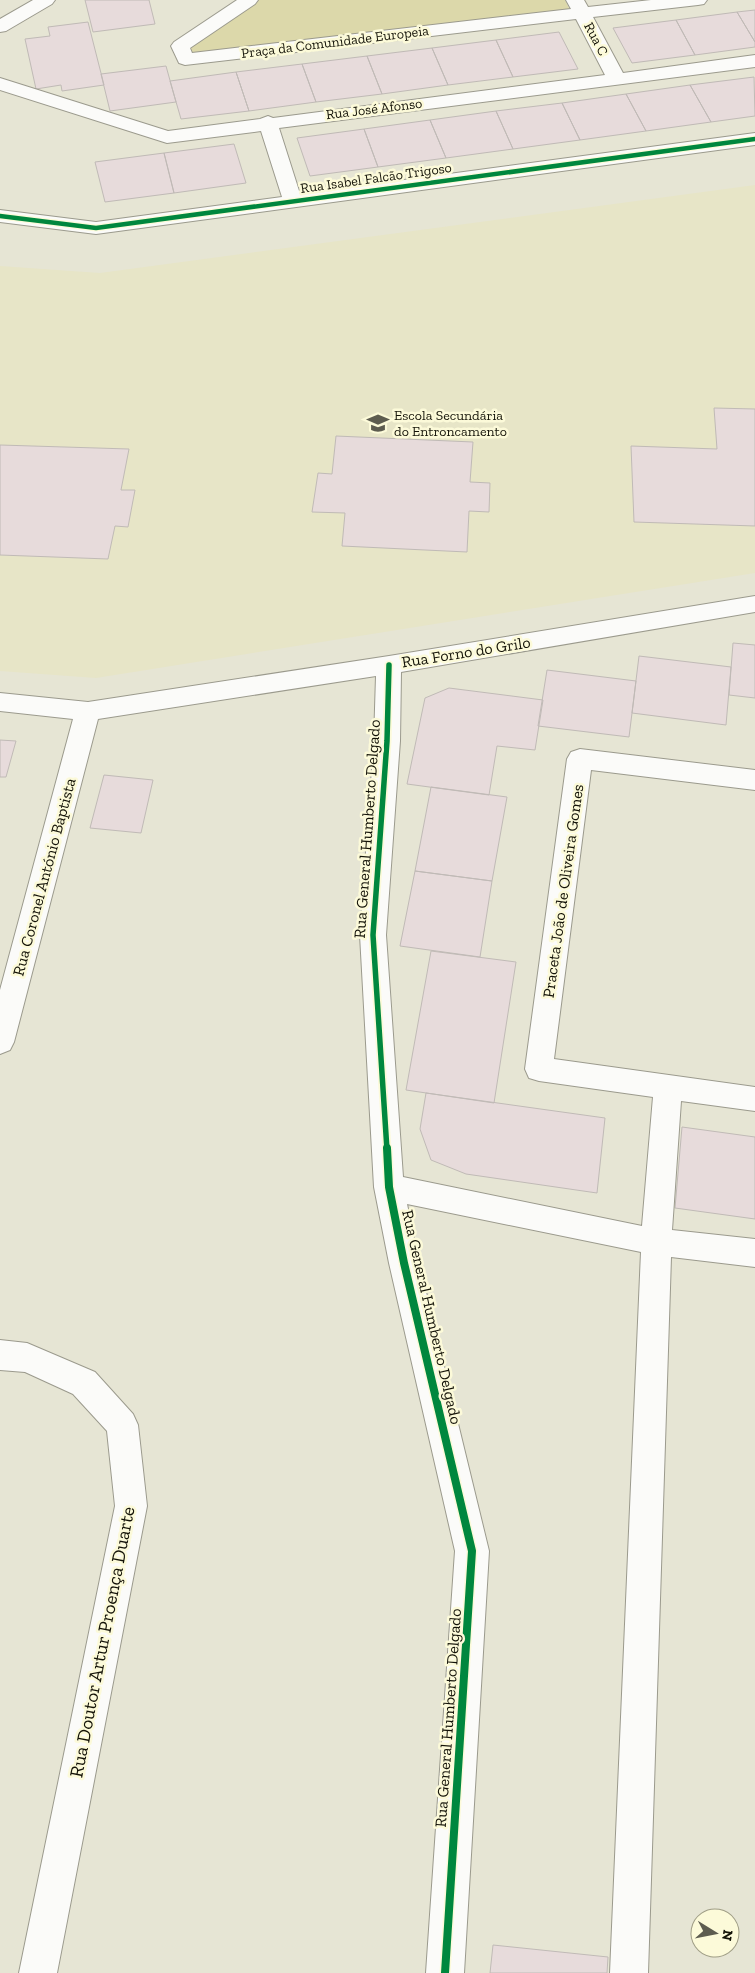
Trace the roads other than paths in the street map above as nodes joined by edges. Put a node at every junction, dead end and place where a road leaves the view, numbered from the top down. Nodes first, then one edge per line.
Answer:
1 (46, 0) edge
2 (249, 0) edge
3 (698, 0) edge
4 (579, 6) edge
5 (0, 27) edge
6 (755, 61) edge
7 (617, 78) junction
8 (0, 84) edge
9 (268, 122) junction
10 (755, 139) edge
11 (293, 202) junction
12 (0, 216) edge
13 (755, 604) edge
14 (389, 665) junction
15 (0, 702) edge
16 (88, 711) junction
17 (755, 780) edge
18 (0, 1042) edge
19 (668, 1087) junction
20 (755, 1099) edge
21 (389, 1187) junction
22 (656, 1242) junction
23 (755, 1253) edge
24 (0, 1354) edge
25 (38, 1973) edge
26 (445, 1973) edge
27 (629, 1973) edge

1 - 5 street
2 - 4 street, Praça da Comunidade Europeia
3 - 4 street
4 - 7 street, Rua C
6 - 7 street, Rua José Afonso
7 - 9 street, Rua José Afonso
8 - 9 street, Rua José Afonso
9 - 11 street
10 - 11 street, Rua Isabel Falcão Trigoso
11 - 12 street, Rua Isabel Falcão Trigoso
13 - 14 street, Rua Forno do Grilo
14 - 16 street, Rua Forno do Grilo
14 - 21 street, Rua General Humberto Delgado
15 - 16 street, Rua Forno do Grilo
16 - 18 street, Rua Coronel António Baptista
17 - 19 street, Praceta João de Oliveira Gomes
19 - 20 street, Praceta João de Oliveira Gomes
19 - 22 street
21 - 22 street
21 - 26 street, Rua General Humberto Delgado
22 - 23 street
22 - 27 street
24 - 25 street, Rua Doutor Artur Proença Duarte

